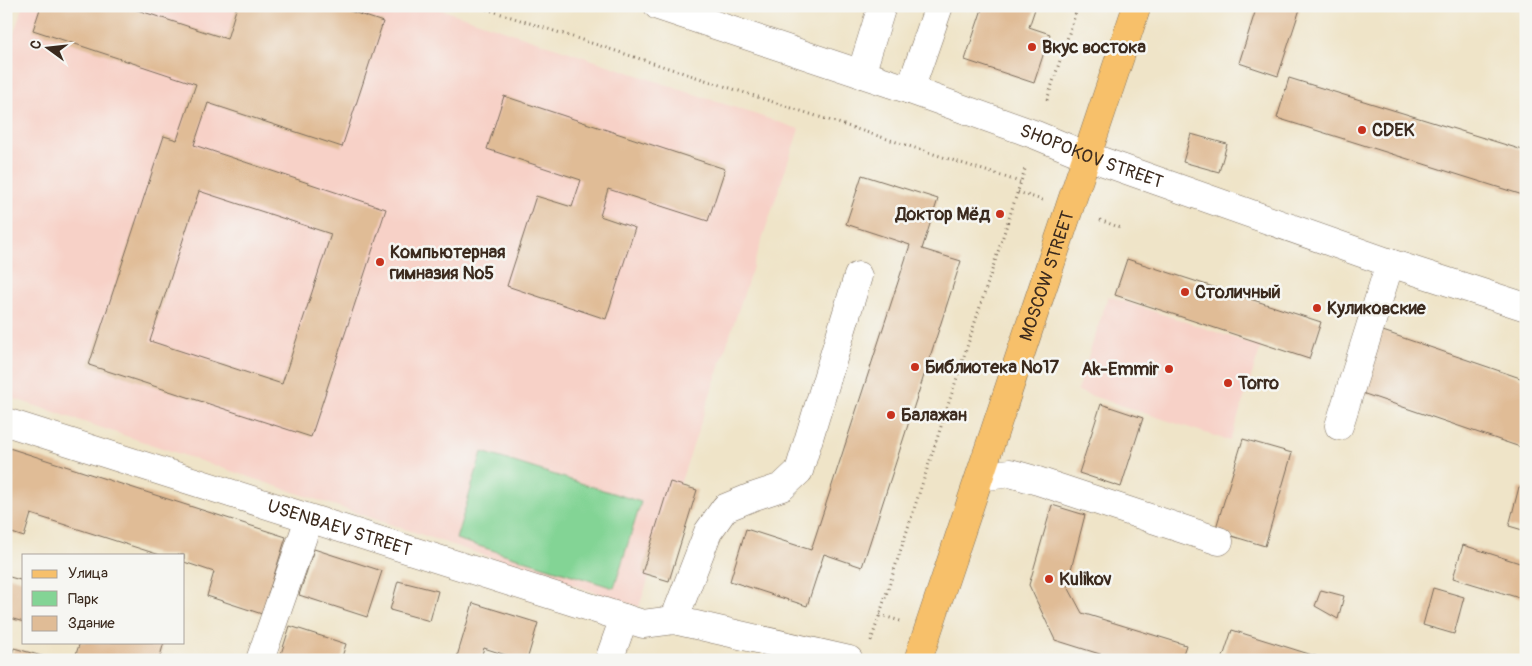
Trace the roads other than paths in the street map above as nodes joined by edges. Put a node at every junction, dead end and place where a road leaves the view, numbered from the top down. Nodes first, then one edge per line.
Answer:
1 (658, 6) edge
2 (882, 6) edge
3 (939, 6) edge
4 (1137, 6) edge
5 (861, 74) junction
6 (910, 90) junction
7 (1087, 156) junction
8 (1390, 263) junction
9 (858, 276) dead end
10 (1526, 307) edge
11 (6, 422) edge
12 (1339, 426) dead end
13 (980, 477) junction
14 (309, 519) junction
15 (1219, 541) dead end
16 (624, 618) junction
17 (674, 620) junction
18 (755, 650) edge
19 (260, 660) edge
20 (609, 660) edge
21 (849, 660) edge
22 (918, 660) edge

1 - 5 street, SHOPOKOV STREET
2 - 5 street
3 - 6 street
4 - 7 main road, MOSCOW STREET
5 - 6 street, SHOPOKOV STREET
6 - 7 street, SHOPOKOV STREET
7 - 8 street, SHOPOKOV STREET
7 - 13 main road, MOSCOW STREET
8 - 10 street, SHOPOKOV STREET
8 - 12 street
9 - 17 street
11 - 14 street, USENBAEV STREET
13 - 15 street
13 - 22 main road, MOSCOW STREET
14 - 16 street, USENBAEV STREET
14 - 19 street
16 - 17 street, USENBAEV STREET
16 - 20 street
17 - 18 street
18 - 21 street

